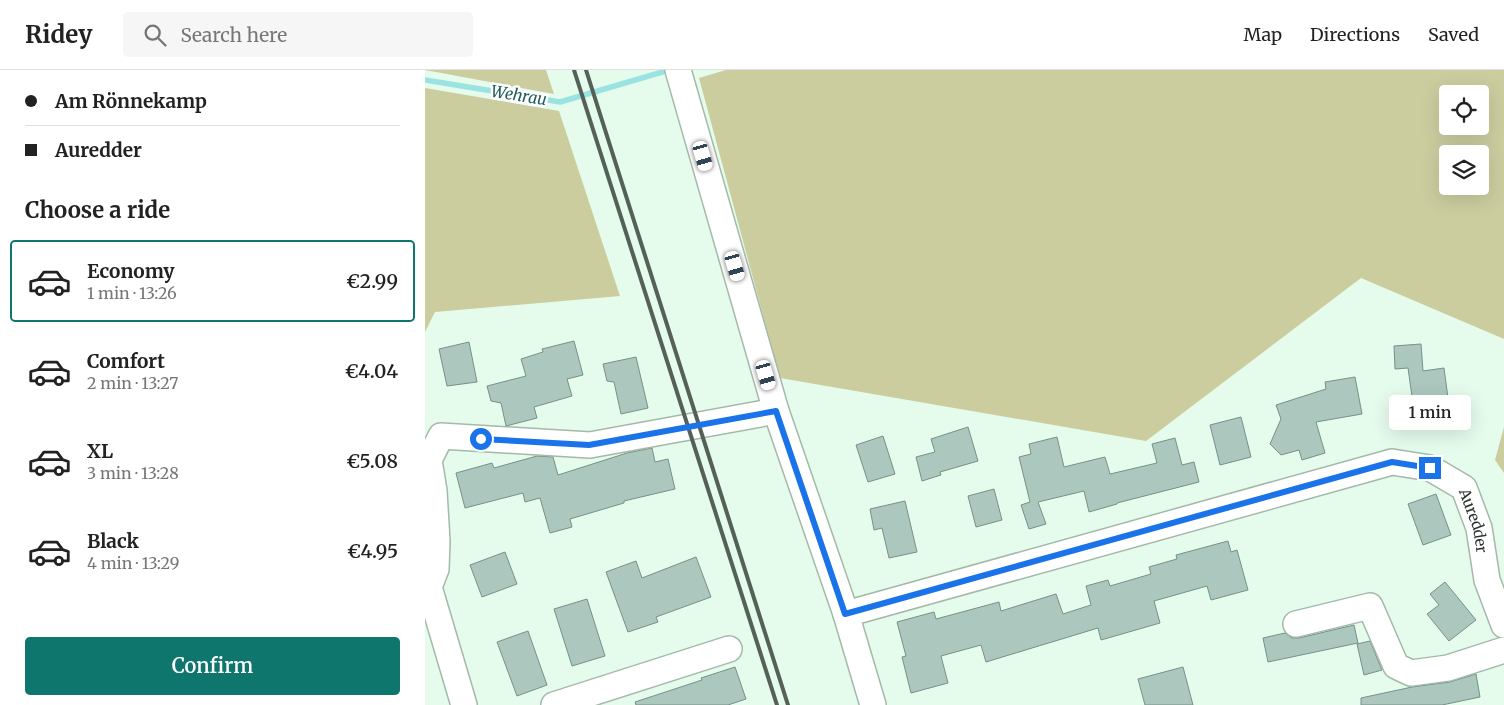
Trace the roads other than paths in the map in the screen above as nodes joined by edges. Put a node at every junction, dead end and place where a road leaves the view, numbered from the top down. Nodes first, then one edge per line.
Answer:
1 (680, 77) edge
2 (776, 411) junction
3 (845, 614) junction
4 (1296, 624) dead end
5 (1504, 625) edge
6 (729, 649) dead end
7 (1504, 650) edge
8 (464, 705) edge
9 (554, 705) edge
10 (873, 705) edge

1 - 2 street
2 - 3 street
2 - 8 street
3 - 5 street, Auredder
3 - 10 street
4 - 7 street
6 - 9 street

